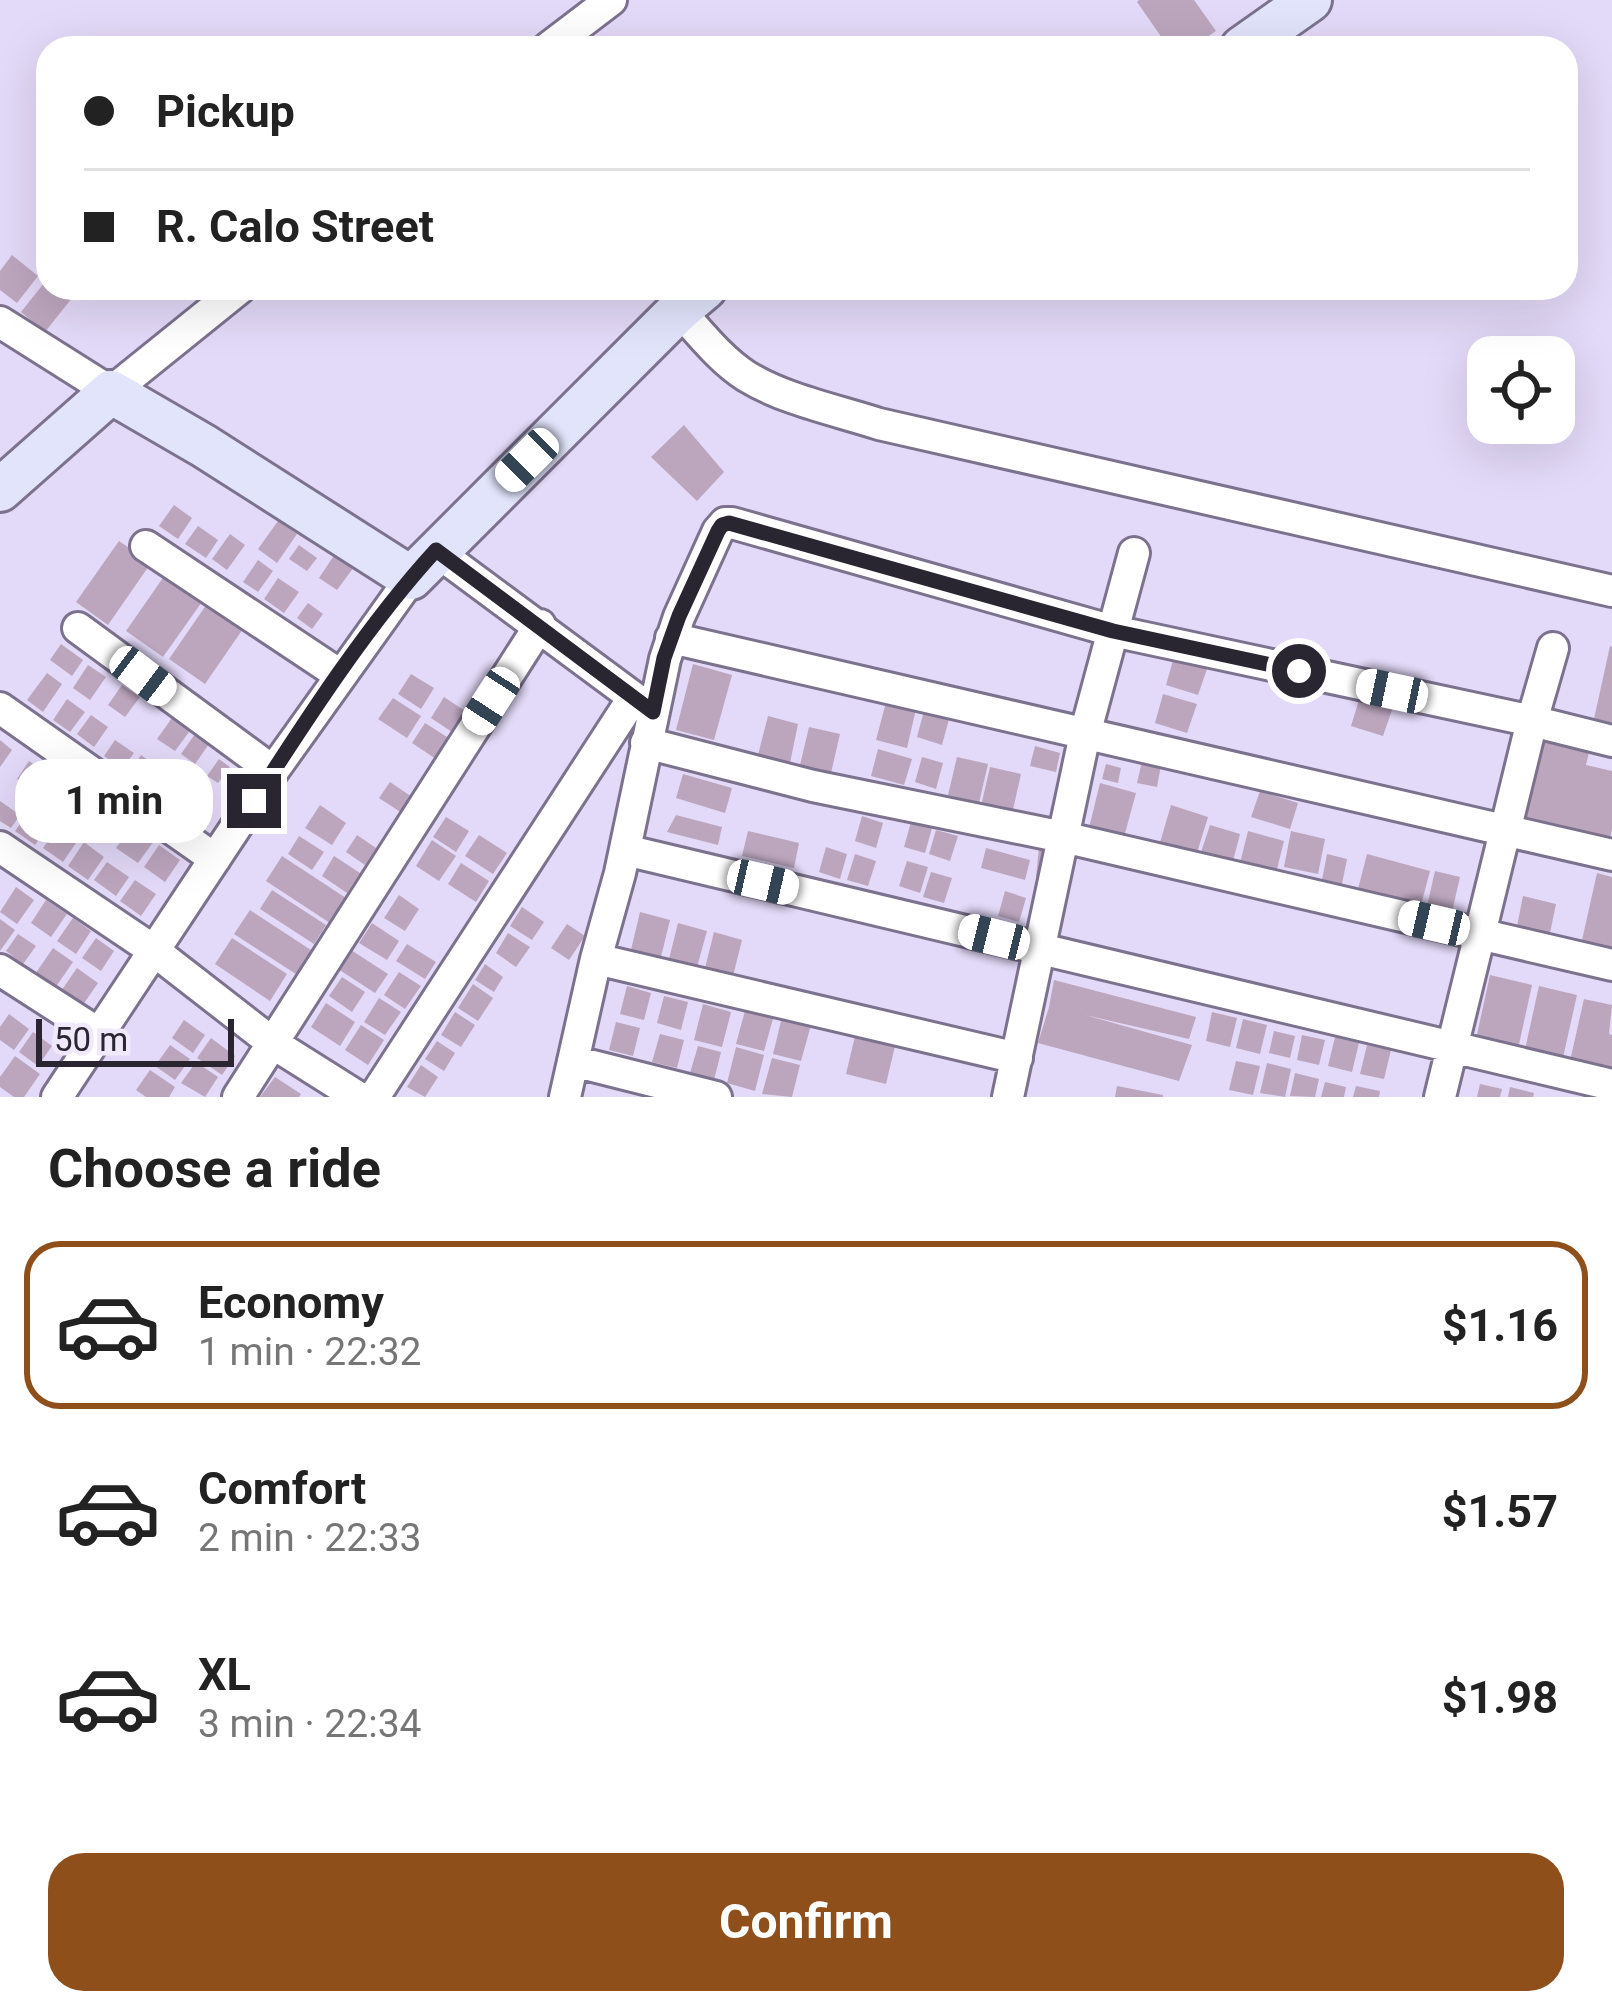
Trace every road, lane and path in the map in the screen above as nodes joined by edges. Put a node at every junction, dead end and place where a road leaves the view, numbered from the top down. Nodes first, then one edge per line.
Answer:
1 (611, 0) edge
2 (1310, 0) edge
3 (564, 36) edge
4 (1258, 36) edge
5 (225, 300) edge
6 (691, 300) edge
7 (693, 300) edge
8 (0, 322) edge
9 (111, 392) junction
10 (0, 490) edge
11 (146, 546) dead end
12 (1134, 553) dead end
13 (423, 564) junction
14 (1612, 591) edge
15 (540, 625) junction
16 (78, 628) dead end
17 (1113, 631) junction
18 (671, 638) junction
19 (1553, 648) dead end
20 (340, 675) junction
21 (643, 705) junction
22 (0, 708) edge
23 (1532, 721) junction
24 (1085, 734) junction
25 (1612, 741) edge
26 (646, 743) junction
27 (273, 771) junction
28 (1505, 833) junction
29 (1063, 837) junction
30 (0, 847) edge
31 (625, 850) junction
32 (1612, 855) edge
33 (215, 859) junction
34 (1481, 934) junction
35 (1040, 947) junction
36 (153, 950) junction
37 (596, 959) junction
38 (1612, 965) edge
39 (0, 970) edge
40 (98, 1033) junction
41 (274, 1044) junction
42 (1452, 1046) junction
43 (1017, 1058) junction
44 (573, 1061) junction
45 (1612, 1084) edge
46 (57, 1097) edge
47 (238, 1097) edge
48 (358, 1097) edge
49 (374, 1097) edge
50 (565, 1097) edge
51 (716, 1097) edge
52 (1008, 1097) edge
53 (1440, 1097) edge

1 - 3 street
2 - 4 main road
5 - 9 street
6 - 13 main road
7 - 14 street
8 - 9 street
9 - 10 main road
9 - 13 main road
11 - 20 street
12 - 17 street
13 - 15 street
13 - 20 street
15 - 21 street
15 - 41 street
16 - 27 street
17 - 18 street
17 - 23 street
17 - 24 street
18 - 21 street
18 - 24 street
19 - 23 street
20 - 27 street
21 - 26 street
21 - 49 street
22 - 33 street
23 - 25 street
23 - 28 street
24 - 28 street
24 - 29 street
26 - 29 street
26 - 31 street
27 - 33 street
28 - 32 street
28 - 34 street
29 - 34 street
29 - 35 street
30 - 36 street
31 - 35 street
31 - 37 street
33 - 36 street
34 - 38 street
34 - 42 street
35 - 42 street
35 - 43 street
36 - 40 street
36 - 41 street
37 - 43 street
37 - 44 street
39 - 40 street
40 - 46 street
41 - 47 street
41 - 48 street
42 - 45 street
42 - 53 street
43 - 52 street
44 - 50 street
44 - 51 street

